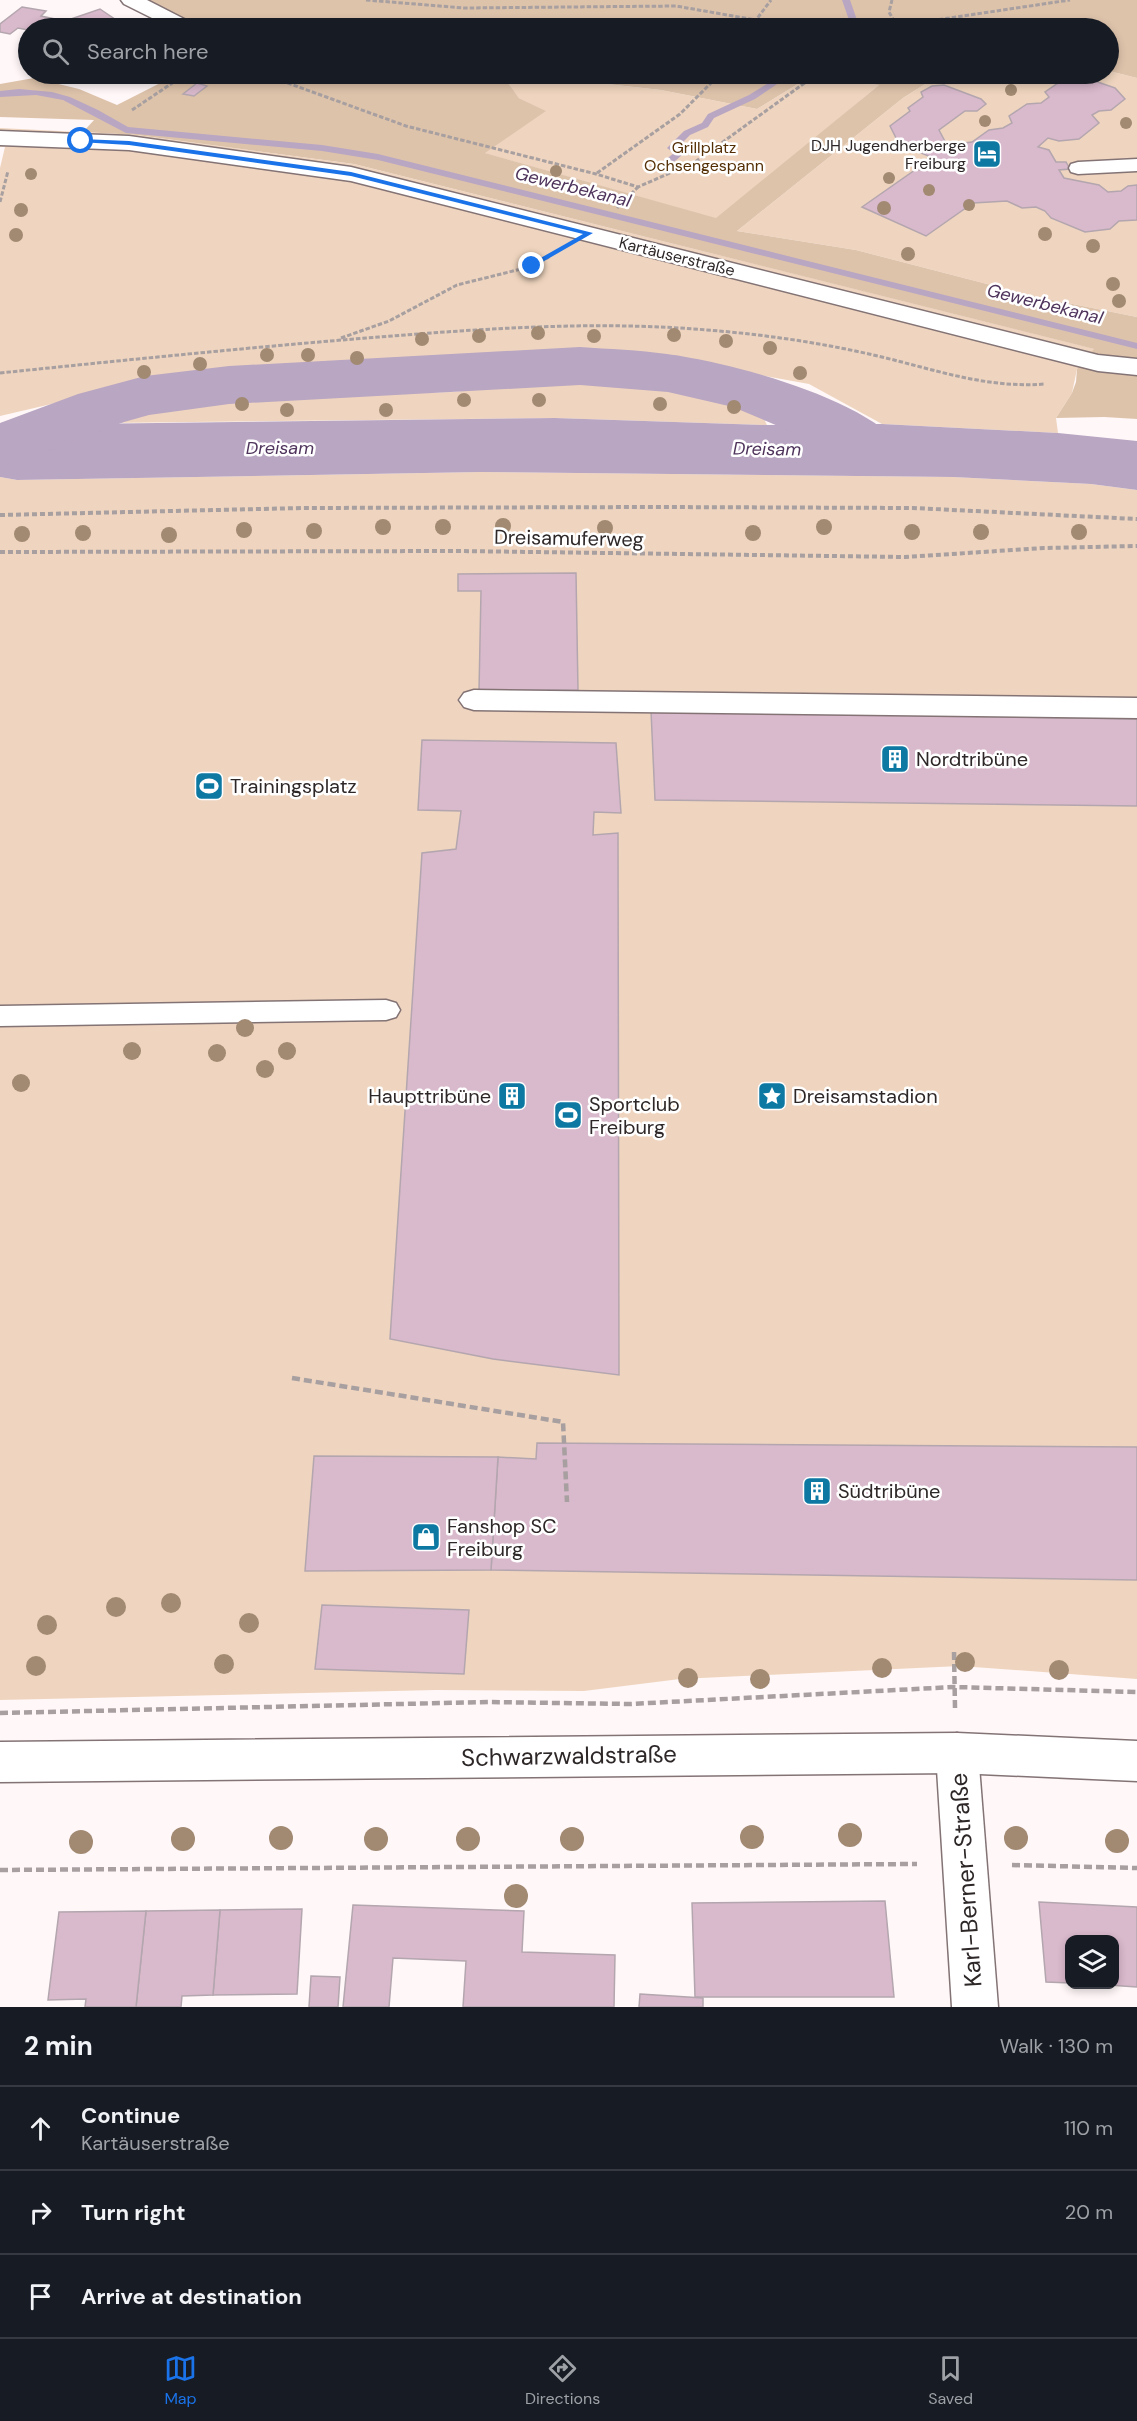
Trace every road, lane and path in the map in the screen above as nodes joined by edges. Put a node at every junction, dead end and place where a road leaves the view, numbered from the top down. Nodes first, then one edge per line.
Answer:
1 (131, 0) edge
2 (366, 0) edge
3 (771, 0) edge
4 (892, 0) edge
5 (1070, 0) edge
6 (167, 18) edge
7 (745, 18) edge
8 (758, 18) edge
9 (892, 18) edge
10 (949, 18) edge
11 (172, 84) edge
12 (290, 84) edge
13 (713, 84) edge
14 (803, 84) edge
15 (0, 138) edge
16 (81, 141) junction
17 (1137, 165) edge
18 (1078, 168) dead end
19 (596, 174) junction
20 (638, 187) junction
21 (626, 199) dead end
22 (590, 233) junction
23 (335, 340) junction
24 (1098, 363) junction
25 (1137, 367) edge
26 (0, 374) edge
27 (0, 515) edge
28 (1137, 519) edge
29 (1137, 546) edge
30 (0, 552) edge
31 (474, 700) dead end
32 (1137, 708) edge
33 (386, 1010) dead end
34 (0, 1016) edge
35 (292, 1378) dead end
36 (567, 1502) dead end
37 (954, 1652) dead end
38 (954, 1687) junction
39 (1137, 1692) edge
40 (0, 1713) edge
41 (957, 1753) junction
42 (1137, 1761) edge
43 (0, 1762) edge
44 (963, 1864) junction
45 (1137, 1868) edge
46 (0, 1870) edge
47 (975, 2007) edge

1 - 6 street
2 - 7 path
3 - 8 path
4 - 9 path
5 - 10 path
11 - 16 path
12 - 19 path
13 - 19 path
14 - 20 path
15 - 16 street, Kartäuserstraße
16 - 22 street, Kartäuserstraße
17 - 18 lane
19 - 20 path
20 - 21 path
22 - 23 path
22 - 24 street, Kartäuserstraße
23 - 24 path
23 - 26 path
24 - 25 street, Kartäuserstraße
27 - 28 path
29 - 30 path, Dreisamuferweg
31 - 32 street
33 - 34 lane
35 - 36 path
37 - 38 path
38 - 39 path
38 - 40 path
38 - 41 path
41 - 42 street, Schwarzwaldstraße
41 - 43 street, Schwarzwaldstraße
41 - 44 street, Karl-Berner-Straße
44 - 45 path
44 - 46 path
44 - 47 street, Karl-Berner-Straße

